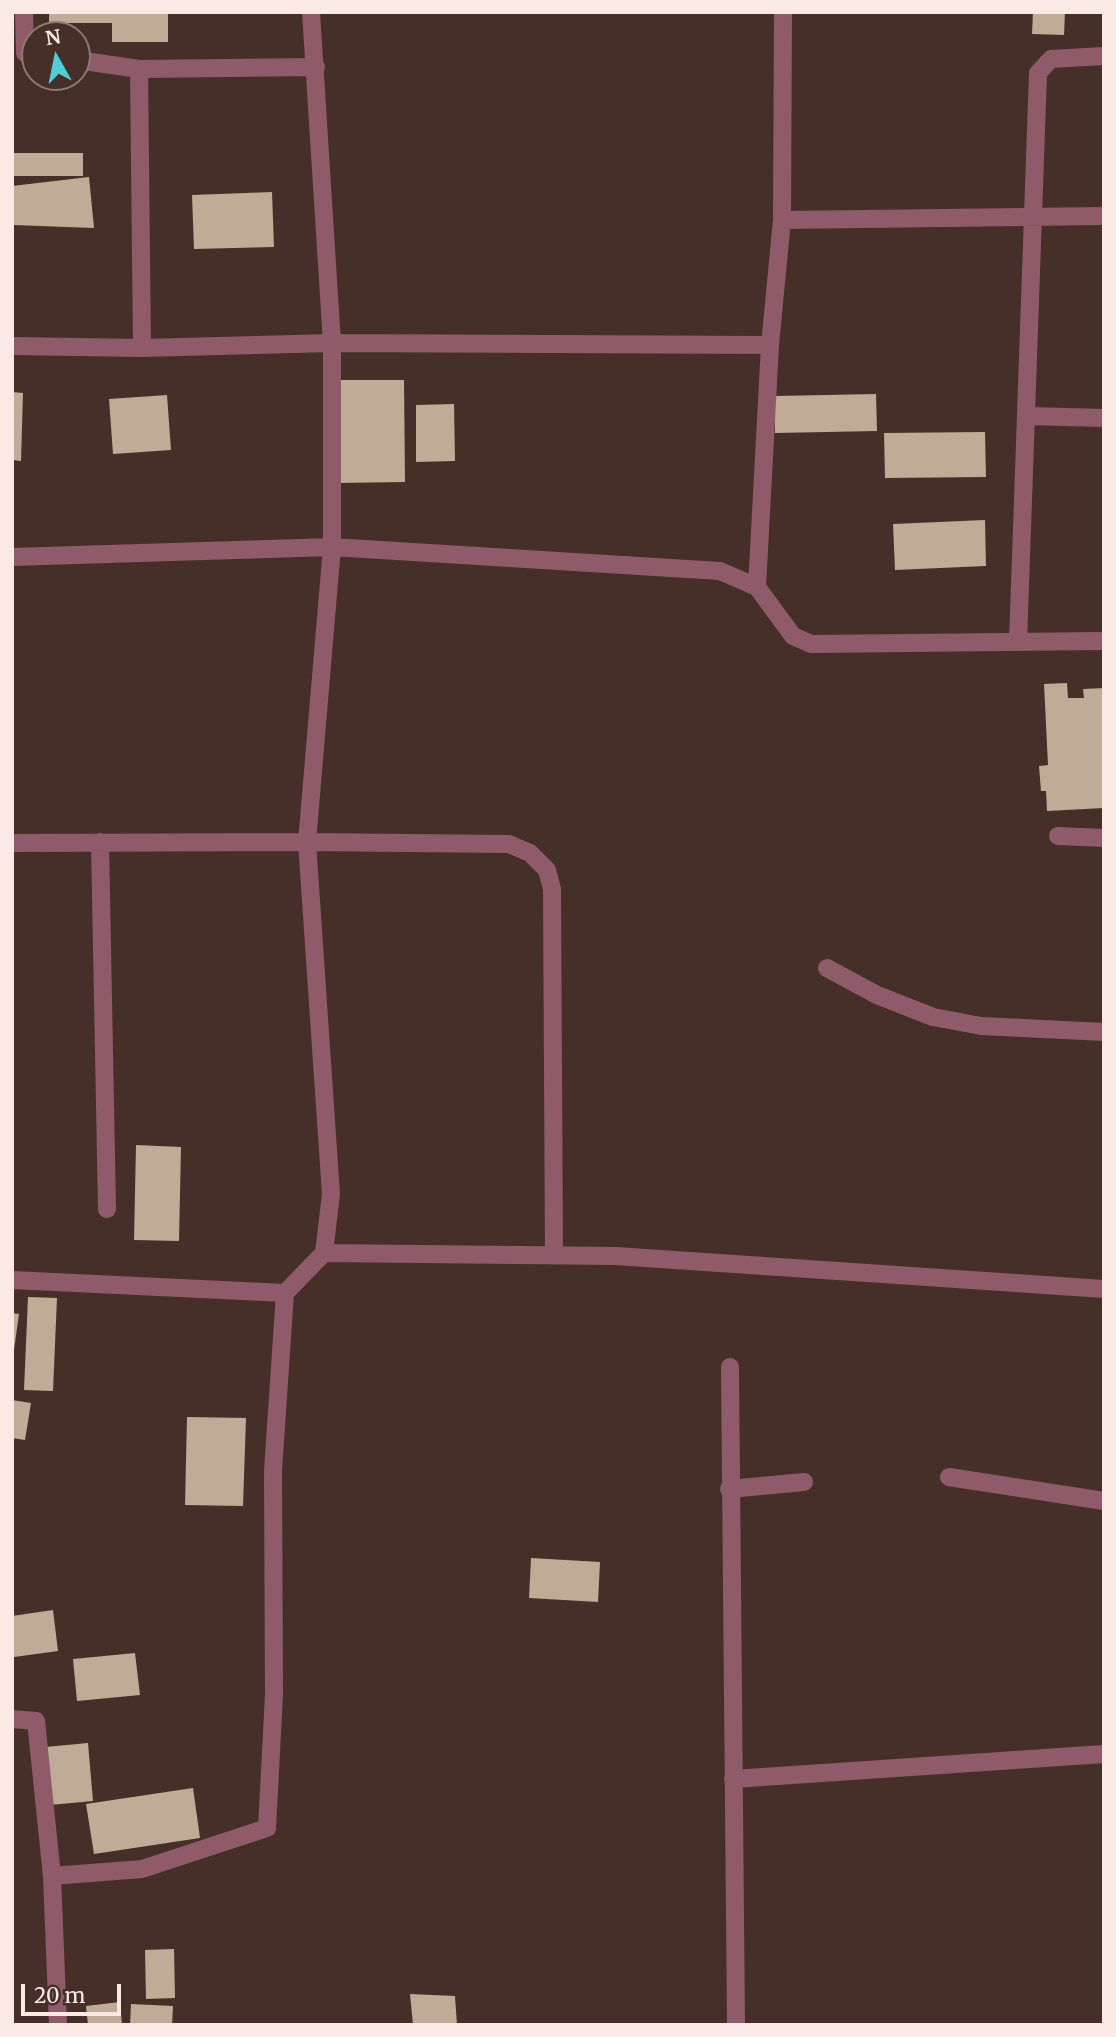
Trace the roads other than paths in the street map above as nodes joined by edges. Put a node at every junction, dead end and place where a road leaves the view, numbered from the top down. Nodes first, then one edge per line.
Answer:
1 (310, 12) edge
2 (783, 12) edge
3 (1104, 56) edge
4 (91, 62) edge
5 (316, 67) junction
6 (139, 69) junction
7 (1104, 216) edge
8 (1032, 218) junction
9 (782, 220) junction
10 (332, 343) junction
11 (770, 345) junction
12 (12, 346) edge
13 (142, 348) junction
14 (1028, 416) junction
15 (1104, 418) edge
16 (332, 547) junction
17 (12, 557) edge
18 (757, 587) junction
19 (1104, 641) edge
20 (1018, 642) junction
21 (1058, 836) dead end
22 (1104, 838) edge
23 (100, 842) junction
24 (307, 842) junction
25 (12, 843) edge
26 (827, 968) dead end
27 (1104, 1032) edge
28 (107, 1209) dead end
29 (324, 1253) junction
30 (554, 1255) junction
31 (12, 1280) edge
32 (1104, 1289) edge
33 (285, 1293) junction
34 (730, 1367) dead end
35 (949, 1477) dead end
36 (804, 1482) dead end
37 (729, 1489) junction
38 (1104, 1501) edge
39 (12, 1719) edge
40 (1104, 1754) edge
41 (733, 1779) junction
42 (52, 1876) junction
43 (58, 2025) edge
44 (736, 2025) edge

1 - 5 street
2 - 9 street
3 - 8 street
4 - 6 street
5 - 6 street
5 - 10 street
6 - 13 street
7 - 8 street
8 - 9 street
8 - 14 street
9 - 11 street
10 - 11 street
10 - 13 street
10 - 16 street
11 - 18 street
12 - 13 street
14 - 15 street
14 - 20 street
16 - 17 street
16 - 18 street
16 - 24 street
18 - 20 street
19 - 20 street
21 - 22 street
23 - 24 street
23 - 25 street
23 - 28 street
24 - 29 street
24 - 30 street
26 - 27 street
29 - 30 street
29 - 33 street
30 - 32 street
31 - 33 street
33 - 42 street
34 - 37 street
35 - 38 street
36 - 37 street
37 - 41 street
39 - 42 street
40 - 41 street
41 - 44 street
42 - 43 street

